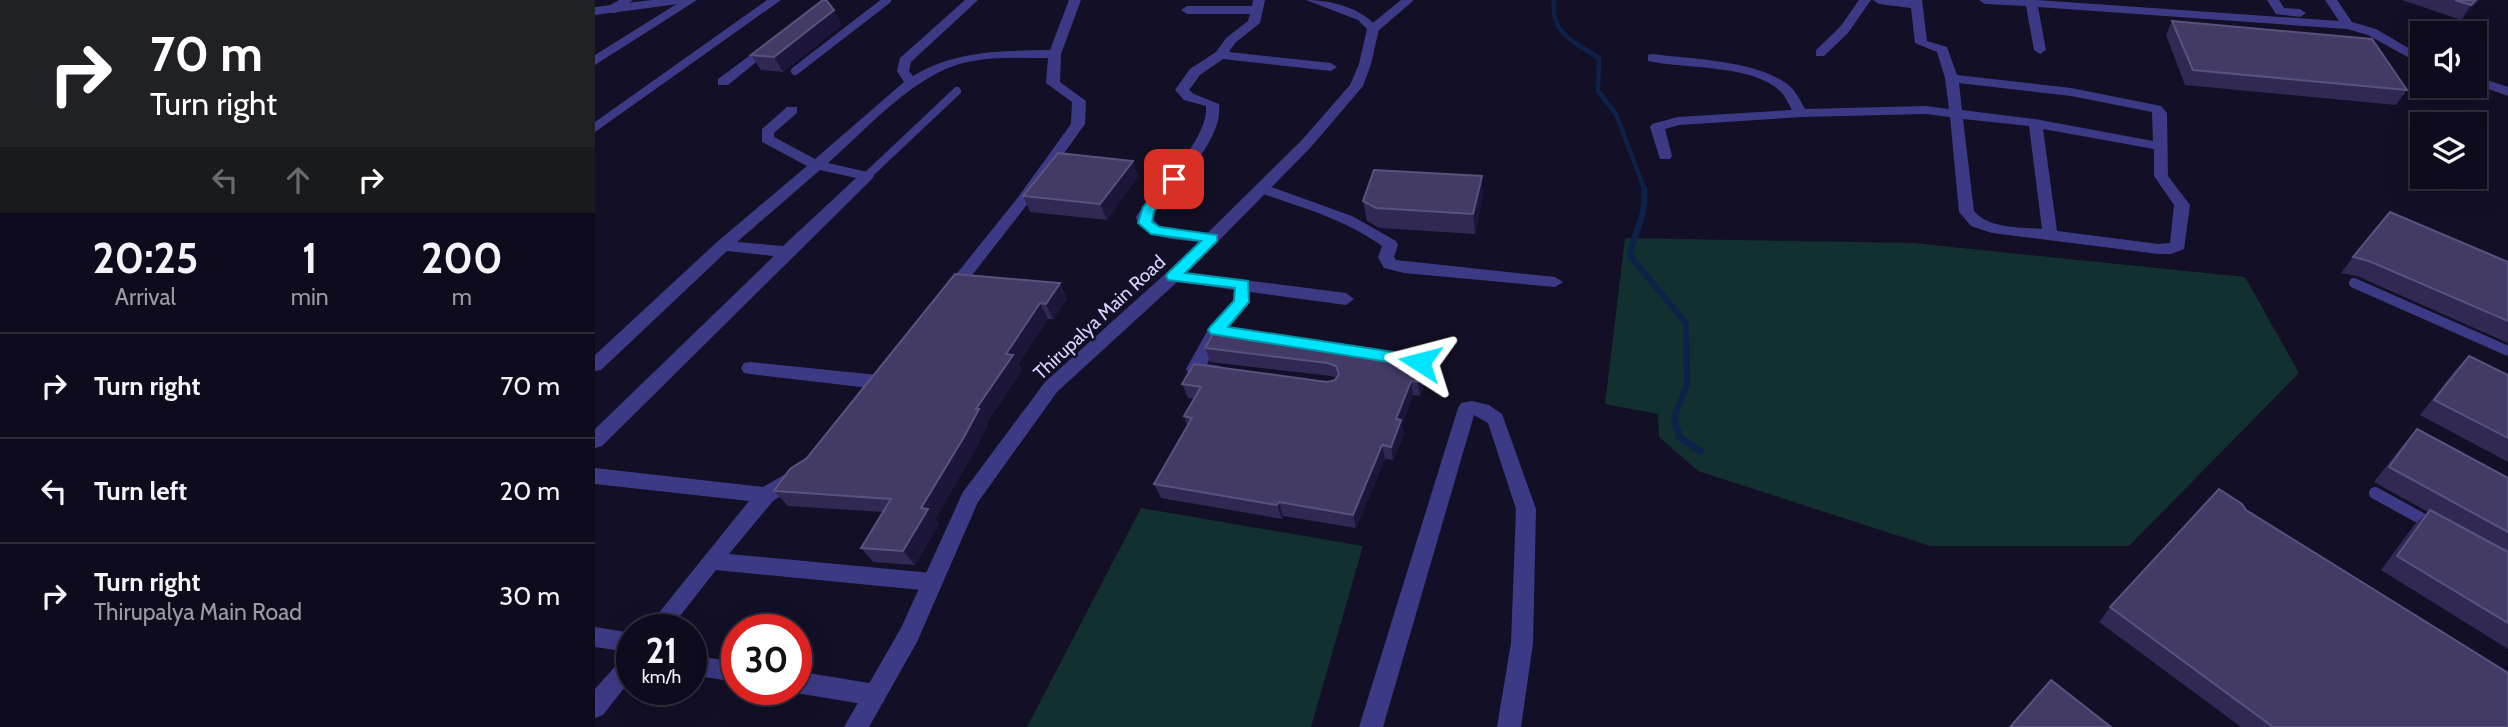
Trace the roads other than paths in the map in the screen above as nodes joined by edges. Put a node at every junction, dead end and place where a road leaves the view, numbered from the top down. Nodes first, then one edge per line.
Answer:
1 (627, 0) edge
2 (678, 0) edge
3 (691, 0) edge
4 (775, 0) edge
5 (887, 0) edge
6 (972, 0) edge
7 (1075, 0) edge
8 (1312, 0) edge
9 (1408, 0) edge
10 (1865, 0) edge
11 (1879, 0) edge
12 (1985, 0) edge
13 (2201, 0) edge
14 (2273, 0) edge
15 (2331, 0) edge
16 (1916, 2) edge
17 (2063, 3) edge
18 (2031, 4) junction
19 (1258, 5) edge
20 (2141, 6) edge
21 (595, 10) edge
22 (611, 10) junction
23 (1187, 10) dead end
24 (2211, 16) junction
25 (2345, 21) junction
26 (1373, 29) junction
27 (785, 33) edge
28 (2363, 41) edge
29 (2390, 43) junction
30 (2040, 50) dead end
31 (1820, 53) dead end
32 (1055, 54) junction
33 (2410, 54) edge
34 (1221, 55) junction
35 (1652, 58) dead end
36 (595, 61) edge
37 (1331, 67) dead end
38 (795, 71) dead end
39 (1952, 78) junction
40 (723, 82) dead end
41 (911, 83) junction
42 (2487, 84) edge
43 (957, 91) dead end
44 (2508, 92) edge
45 (792, 110) dead end
46 (1957, 112) junction
47 (1801, 113) junction
48 (2035, 123) junction
49 (595, 128) edge
50 (2160, 146) junction
51 (1665, 156) dead end
52 (818, 165) junction
53 (867, 176) junction
54 (1263, 189) junction
55 (2050, 235) junction
56 (1212, 238) junction
57 (723, 246) junction
58 (787, 252) junction
59 (1173, 276) junction
60 (1555, 282) dead end
61 (2354, 283) dead end
62 (1243, 284) junction
63 (1346, 299) dead end
64 (937, 308) edge
65 (1216, 330) junction
66 (1243, 334) edge
67 (2508, 351) edge
68 (595, 365) edge
69 (750, 368) dead end
70 (1236, 374) edge
71 (861, 403) edge
72 (595, 441) edge
73 (811, 466) edge
74 (595, 476) edge
75 (2375, 493) dead end
76 (766, 495) junction
77 (2447, 533) edge
78 (711, 561) junction
79 (932, 582) junction
80 (669, 614) edge
81 (595, 637) edge
82 (616, 640) edge
83 (616, 681) edge
84 (812, 685) edge
85 (875, 695) junction
86 (595, 707) edge
87 (856, 727) edge
88 (1371, 727) edge
89 (1509, 727) edge

1 - 22 street
2 - 22 street
3 - 36 street
4 - 49 street
5 - 38 lane
6 - 41 street
7 - 32 street
8 - 26 street
9 - 26 street
10 - 31 street
11 - 16 street
12 - 18 street
13 - 24 street
14 - 25 street
15 - 25 street
16 - 39 street
17 - 18 street
17 - 20 street
18 - 30 street
19 - 23 street
19 - 34 street
20 - 24 street
21 - 22 street
24 - 25 street
25 - 29 street
26 - 54 street, Thirupalya Main Road
27 - 40 street
28 - 29 lane
29 - 33 street
32 - 41 street
32 - 64 street
34 - 37 street
34 - 56 street
35 - 47 street
39 - 46 street
39 - 50 street
41 - 52 street
42 - 44 street
43 - 53 lane
45 - 52 street
46 - 47 street
46 - 48 street
46 - 55 street
47 - 51 street
48 - 50 street
48 - 55 street
50 - 55 street
52 - 53 street
52 - 57 street
53 - 58 street
54 - 56 street, Thirupalya Main Road
54 - 60 street
56 - 59 street, Thirupalya Main Road
57 - 58 street
57 - 68 street
58 - 72 street
59 - 62 street
59 - 79 street, Thirupalya Main Road
61 - 67 lane
62 - 63 street
62 - 65 street
65 - 66 street
65 - 70 street
69 - 71 street
73 - 76 street
74 - 76 street
75 - 77 lane
76 - 78 street
78 - 79 street
78 - 80 street
79 - 85 street, Thirupalya Main Road
81 - 82 street
83 - 86 street
84 - 85 street
85 - 87 street, Thirupalya Main Road
88 - 89 street

